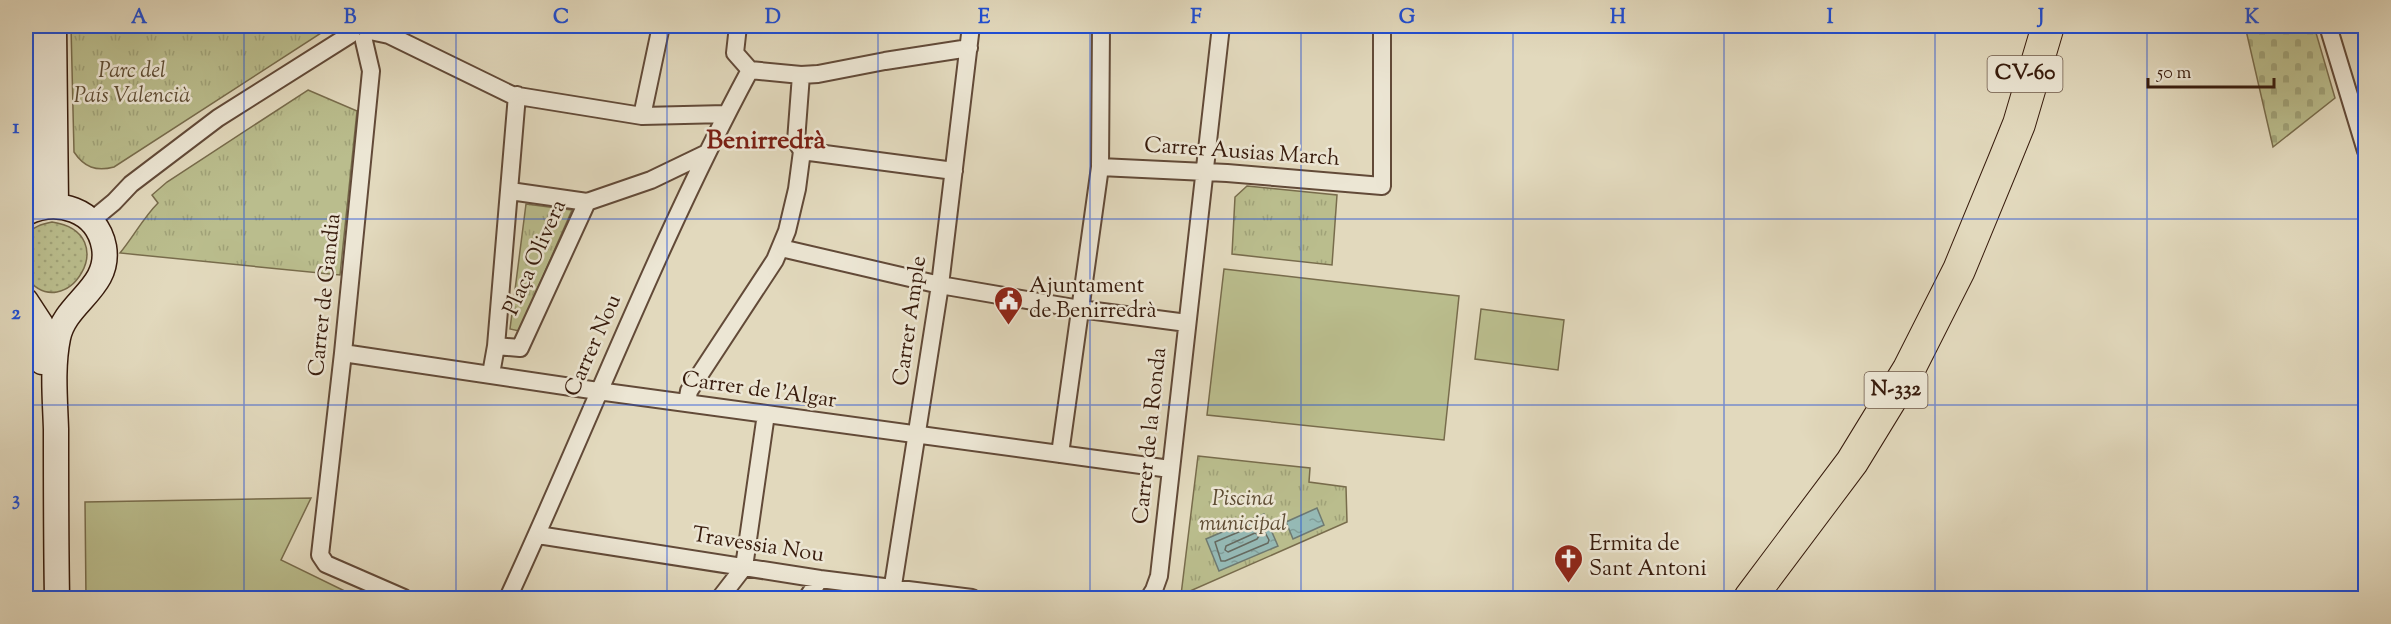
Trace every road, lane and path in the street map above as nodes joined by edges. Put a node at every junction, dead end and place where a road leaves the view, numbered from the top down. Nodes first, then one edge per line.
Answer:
1 (36, 26) edge
2 (54, 26) edge
3 (661, 26) edge
4 (738, 26) edge
5 (971, 26) edge
6 (1101, 26) edge
7 (1221, 26) edge
8 (1382, 26) edge
9 (2035, 26) edge
10 (2048, 26) edge
11 (2065, 26) edge
12 (2328, 26) edge
13 (357, 33) edge
14 (969, 48) junction
15 (750, 70) junction
16 (801, 75) junction
17 (518, 95) junction
18 (726, 114) junction
19 (642, 116) junction
20 (2019, 124) junction
21 (2365, 148) edge
22 (802, 151) junction
23 (705, 154) junction
24 (2004, 161) junction
25 (1100, 167) junction
26 (954, 171) junction
27 (1205, 172) junction
28 (510, 191) junction
29 (587, 202) junction
30 (39, 208) edge
31 (91, 221) junction
32 (781, 248) junction
33 (940, 285) junction
34 (26, 300) edge
35 (80, 300) junction
36 (1080, 309) junction
37 (1187, 323) junction
38 (496, 346) junction
39 (344, 353) junction
40 (491, 374) junction
41 (598, 391) junction
42 (687, 403) junction
43 (766, 414) junction
44 (917, 436) junction
45 (1060, 454) junction
46 (1170, 469) junction
47 (538, 535) junction
48 (744, 567) junction
49 (820, 579) junction
50 (891, 593) edge
51 (44, 598) edge
52 (57, 598) edge
53 (404, 598) edge
54 (508, 598) edge
55 (720, 598) edge
56 (807, 598) edge
57 (972, 598) edge
58 (1149, 598) edge
59 (1750, 598) edge

1 - 30 street
2 - 30 street
3 - 19 street
4 - 15 street
5 - 14 street, Carrer Ample
6 - 25 street
7 - 27 street, Carrer de la Ronda
8 - 27 street, Carrer Ausias March
9 - 20 highway, CV-60
10 - 20 highway, N-332
11 - 24 highway
12 - 21 street
13 - 17 street
13 - 31 street
13 - 39 street, Carrer de Gandia
14 - 16 street
14 - 26 street, Carrer Ample
15 - 16 street
15 - 18 street, Carrer Nou
16 - 22 street
17 - 19 street
17 - 28 street, Plaça Olivera
18 - 19 street
18 - 23 street, Carrer Nou
20 - 24 highway, N-332
22 - 26 street
22 - 32 street
23 - 29 street
23 - 41 street, Carrer Nou
24 - 59 highway, N-332
25 - 27 street, Carrer Ausias March
25 - 36 street
26 - 33 street, Carrer Ample
27 - 37 street, Carrer de la Ronda
28 - 29 street, Plaça Olivera
28 - 38 street, Plaça Olivera
29 - 38 street, Plaça Olivera
30 - 31 street
31 - 35 street
32 - 33 street
32 - 42 street
33 - 36 street
33 - 44 street, Carrer Ample
34 - 35 street
34 - 51 street
35 - 52 street
36 - 37 street
36 - 45 street
37 - 46 street, Carrer de la Ronda
38 - 40 street, Plaça Olivera
39 - 40 street, Carrer de l'Algar
39 - 53 street, Carrer de Gandia
40 - 41 street, Carrer de l'Algar
41 - 42 street, Carrer de l'Algar
41 - 47 street, Carrer Nou
42 - 43 street, Carrer de l'Algar
43 - 44 street, Carrer de l'Algar
43 - 48 street
44 - 45 street, Carrer de l'Algar
44 - 50 street, Carrer Ample
45 - 46 street, Carrer de l'Algar
46 - 58 street, Carrer de la Ronda
47 - 48 street, Travessia Nou
47 - 54 street, Carrer Nou
48 - 49 street, Travessia Nou
48 - 55 street
49 - 50 street, Travessia Nou
49 - 56 street
50 - 57 street, Travessia Nou

